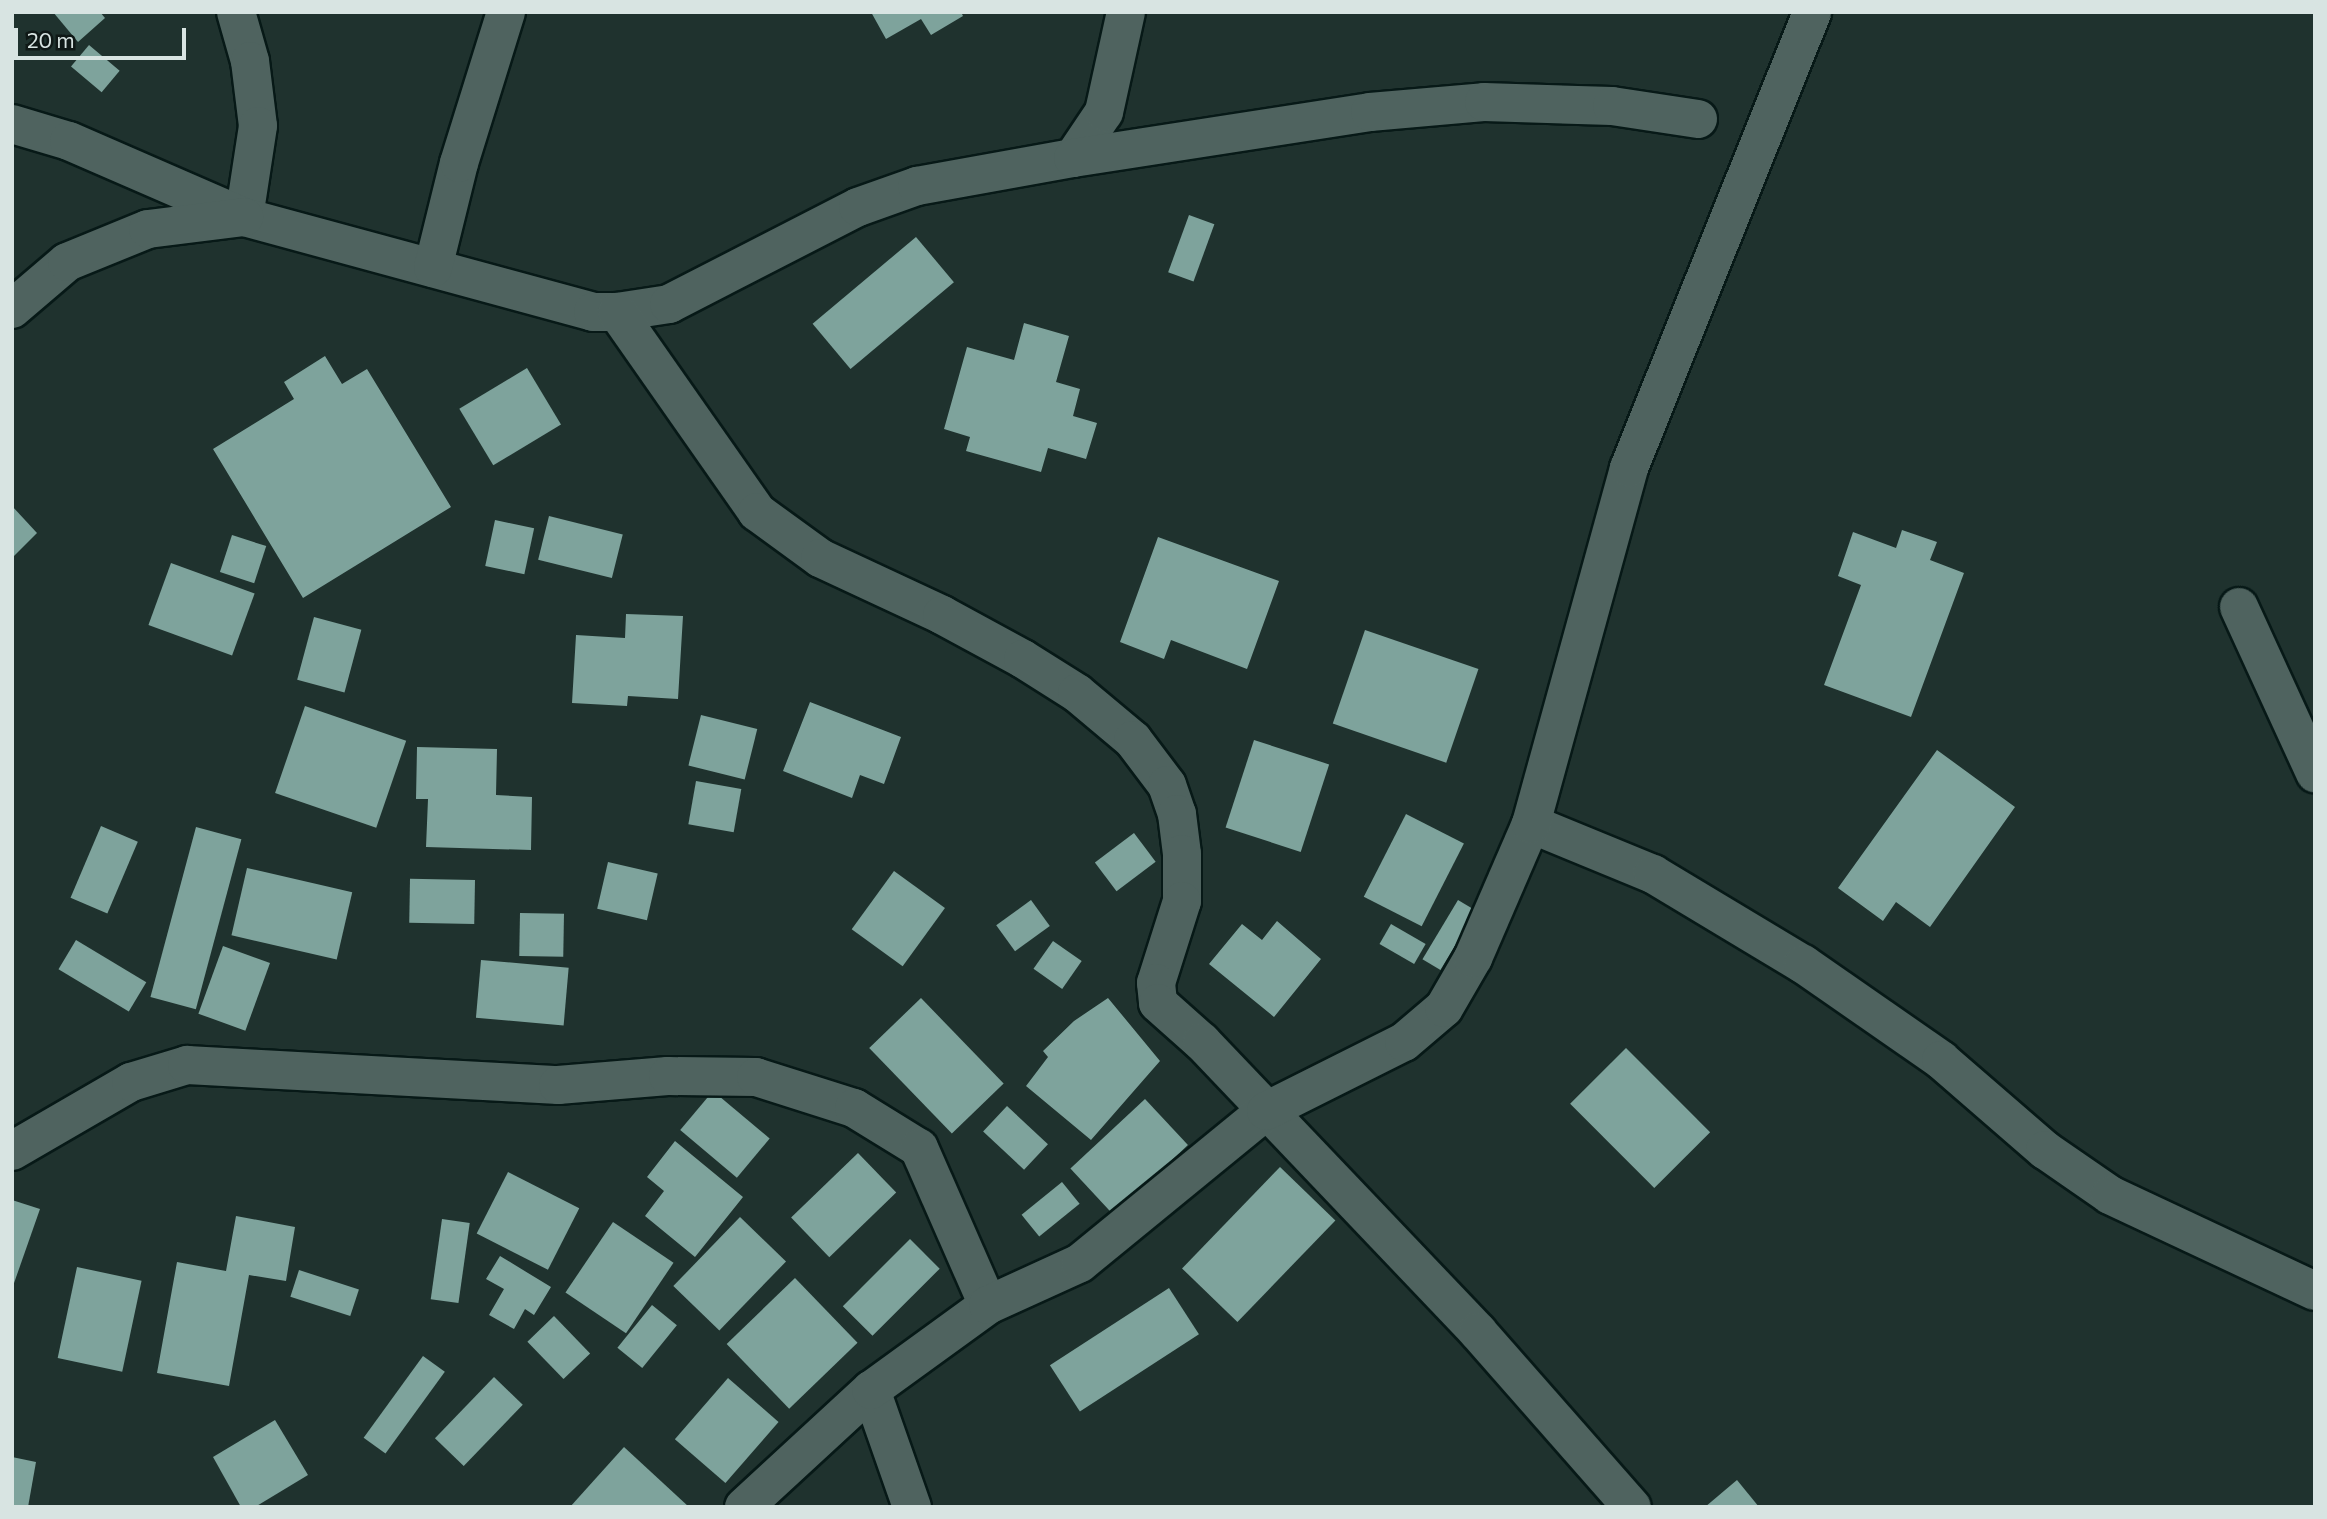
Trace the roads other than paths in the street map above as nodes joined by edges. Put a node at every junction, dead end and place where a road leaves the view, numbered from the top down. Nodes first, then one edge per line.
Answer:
1 (236, 12) edge
2 (506, 12) edge
3 (1126, 12) edge
4 (1812, 12) edge
5 (1698, 119) dead end
6 (12, 124) edge
7 (1073, 158) junction
8 (244, 217) junction
9 (433, 268) junction
10 (12, 309) edge
11 (617, 312) junction
12 (2239, 607) dead end
13 (2315, 774) edge
14 (1531, 824) junction
15 (1266, 1111) junction
16 (12, 1151) edge
17 (2315, 1291) edge
18 (988, 1306) junction
19 (871, 1390) junction
20 (744, 1507) edge
21 (912, 1507) edge
22 (1632, 1507) edge

1 - 8 street
2 - 9 street
3 - 7 street
4 - 14 street
5 - 7 street
6 - 8 street
7 - 11 street
8 - 9 street
8 - 10 street
9 - 11 street
11 - 15 street
12 - 13 street
14 - 15 street
14 - 17 street
15 - 18 street
15 - 22 street
16 - 18 street
18 - 19 street
19 - 20 street
19 - 21 street

